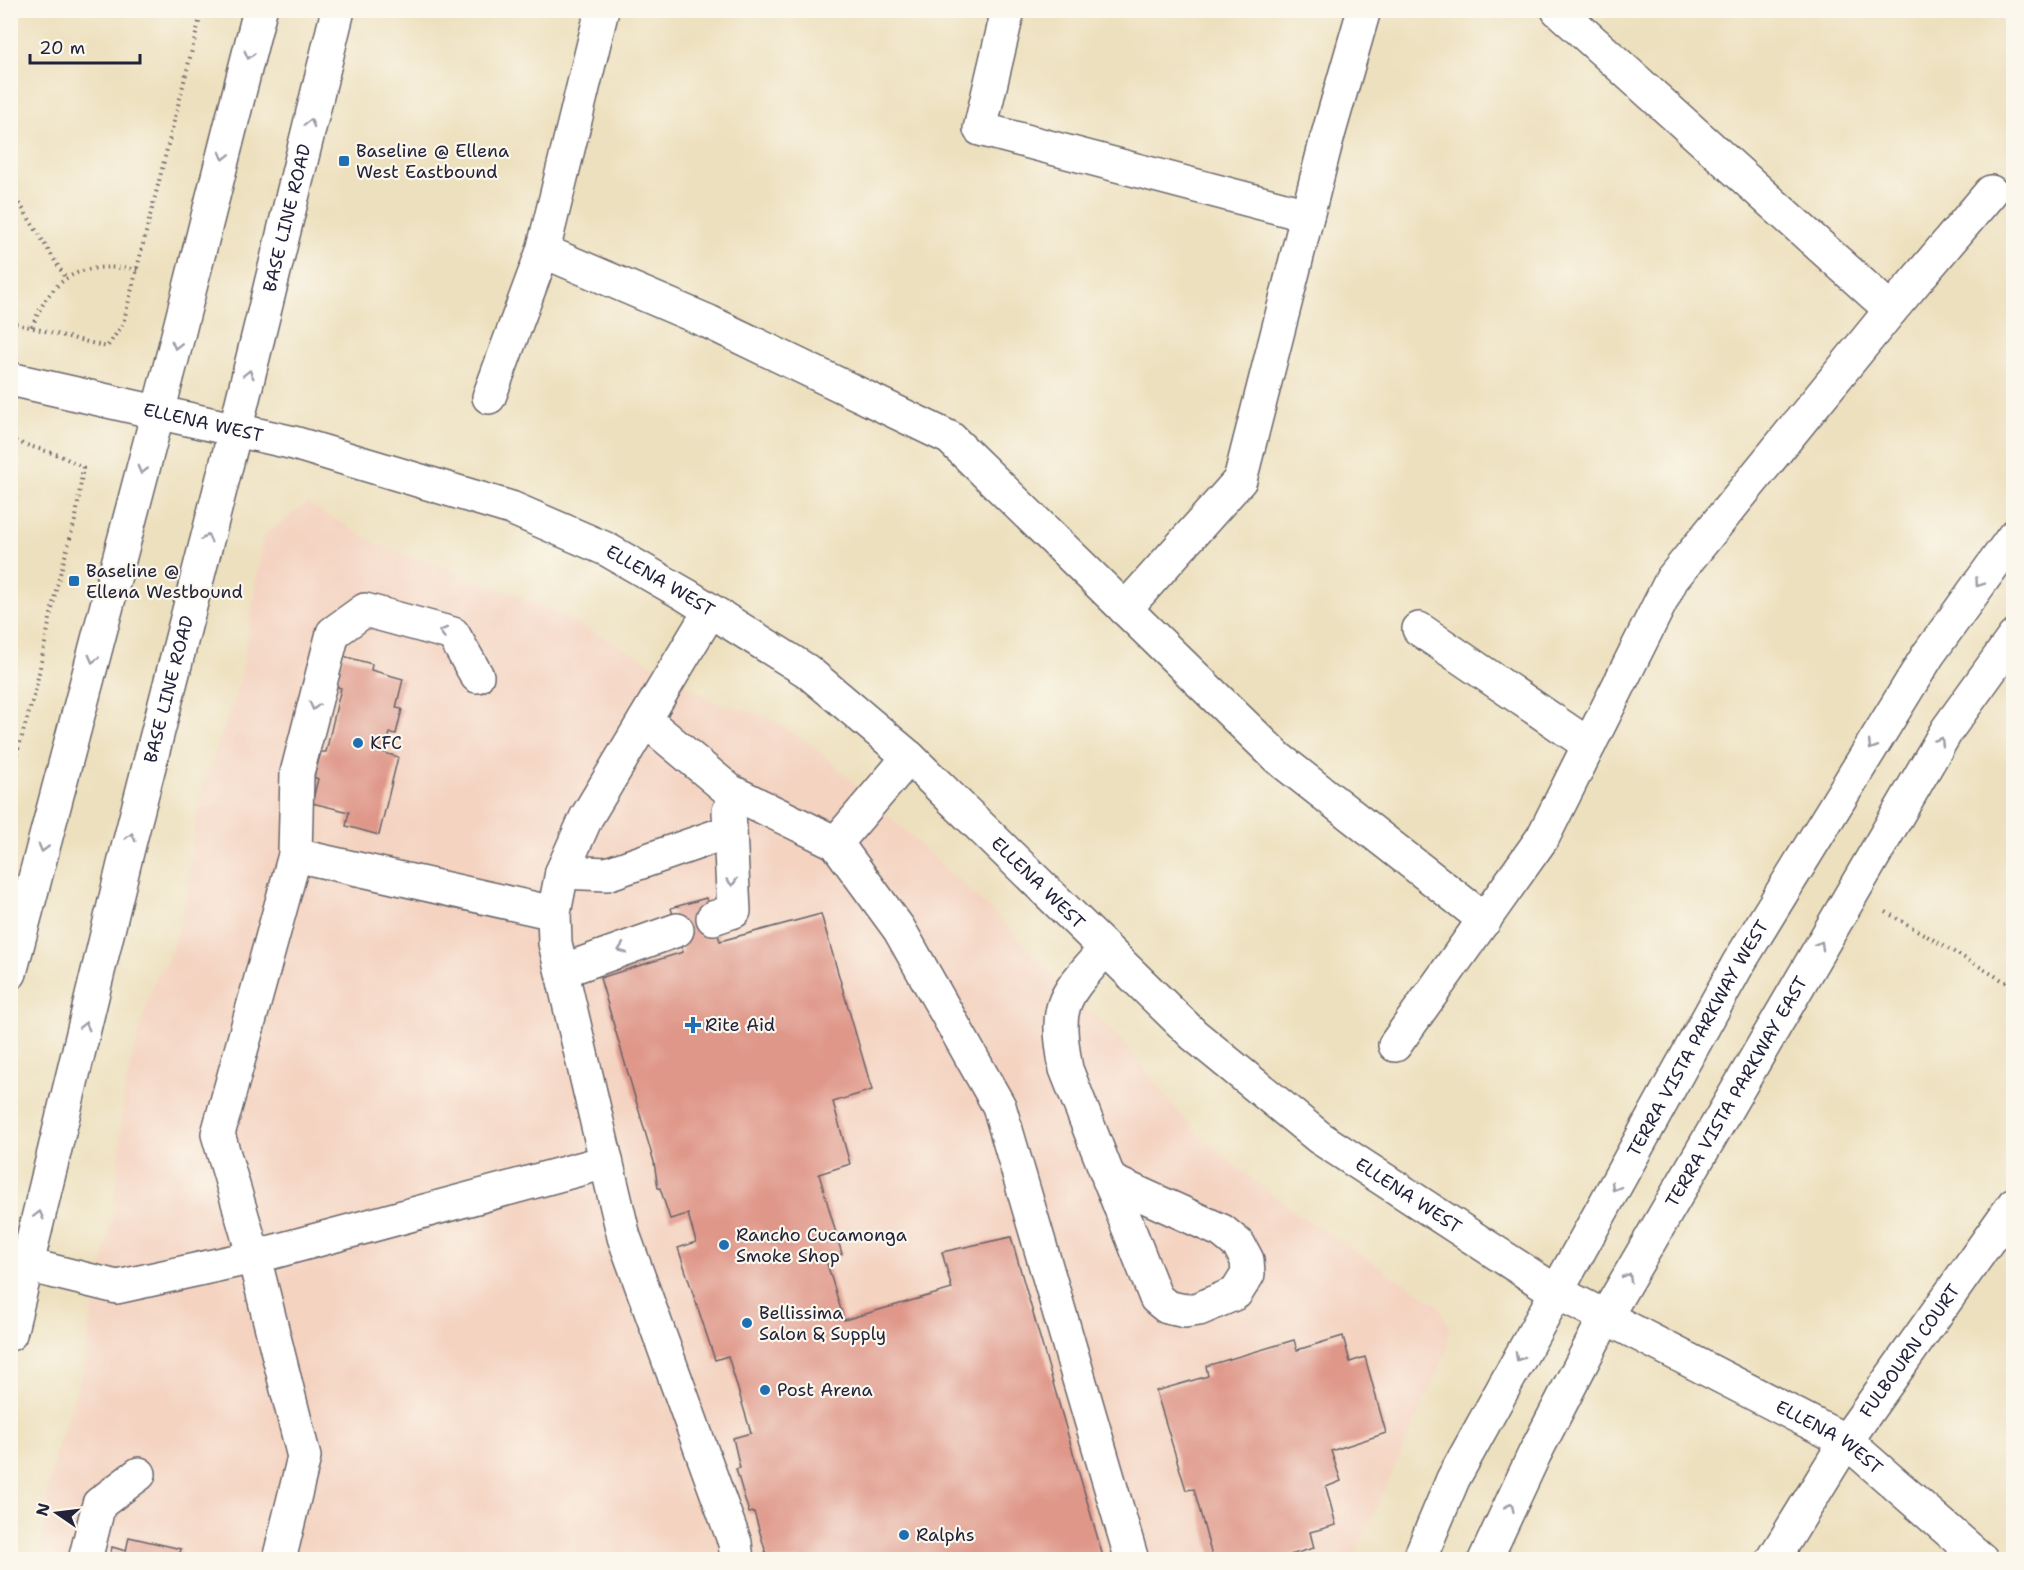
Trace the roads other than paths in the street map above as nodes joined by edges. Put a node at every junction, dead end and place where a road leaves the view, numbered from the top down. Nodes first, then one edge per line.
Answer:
1 (260, 10) edge
2 (338, 10) edge
3 (602, 10) edge
4 (1008, 10) edge
5 (1364, 10) edge
6 (1558, 10) edge
7 (1991, 192) dead end
8 (1307, 215) junction
9 (543, 251) junction
10 (1891, 310) junction
11 (10, 379) edge
12 (489, 397) dead end
13 (158, 414) junction
14 (235, 431) junction
15 (2013, 536) edge
16 (1125, 609) junction
17 (710, 611) junction
18 (1419, 629) dead end
19 (2013, 637) edge
20 (477, 676) dead end
21 (645, 720) junction
22 (1589, 745) junction
23 (909, 757) junction
24 (730, 791) junction
25 (728, 832) junction
26 (836, 843) junction
27 (295, 855) junction
28 (562, 872) junction
29 (554, 913) junction
30 (713, 918) dead end
31 (1485, 920) junction
32 (677, 930) dead end
33 (1105, 949) junction
34 (562, 971) junction
35 (10, 973) edge
36 (1395, 1045) dead end
37 (606, 1162) junction
38 (1109, 1180) dead end
39 (2013, 1204) edge
40 (254, 1257) junction
41 (27, 1265) junction
42 (1555, 1291) junction
43 (1606, 1316) junction
44 (10, 1334) edge
45 (1846, 1441) junction
46 (139, 1474) dead end
47 (85, 1560) edge
48 (279, 1560) edge
49 (737, 1560) edge
50 (1132, 1560) edge
51 (1419, 1560) edge
52 (1485, 1560) edge
53 (1773, 1560) edge
54 (1982, 1560) edge

1 -> 13 street
14 -> 2 street, BASE LINE ROAD
3 - 9 street
4 - 8 street
5 - 8 street
6 - 10 street
7 - 10 street
8 - 16 street
9 - 12 street
9 - 16 street
10 - 22 street
11 - 13 street, ELLENA WEST
13 - 14 street, ELLENA WEST
13 -> 35 street
14 - 17 street, ELLENA WEST
41 -> 14 street, BASE LINE ROAD
15 -> 42 street, TERRA VISTA PARKWAY WEST
16 - 31 street
17 - 21 street
17 - 23 street, ELLENA WEST
18 - 22 street
43 -> 19 street, TERRA VISTA PARKWAY EAST
20 -> 27 street
21 - 24 street
21 - 28 street
22 - 31 street
23 - 26 street
23 - 33 street, ELLENA WEST
24 - 25 street
24 - 26 street
25 - 28 street
25 -> 30 street
26 - 50 street
27 - 29 street
27 - 40 street
28 - 29 street
29 - 34 street
31 - 36 street
32 -> 34 street
33 - 38 street
33 - 42 street, ELLENA WEST
34 - 37 street
37 - 40 street
37 - 49 street
39 - 45 street, FULBOURN COURT
40 - 41 street
40 - 48 street
41 - 44 street, BASE LINE ROAD
42 - 43 street, ELLENA WEST
42 -> 51 street, TERRA VISTA PARKWAY WEST
43 - 45 street, ELLENA WEST
52 -> 43 street, TERRA VISTA PARKWAY EAST
45 - 53 street, FULBOURN COURT
45 - 54 street, ELLENA WEST
46 - 47 street

